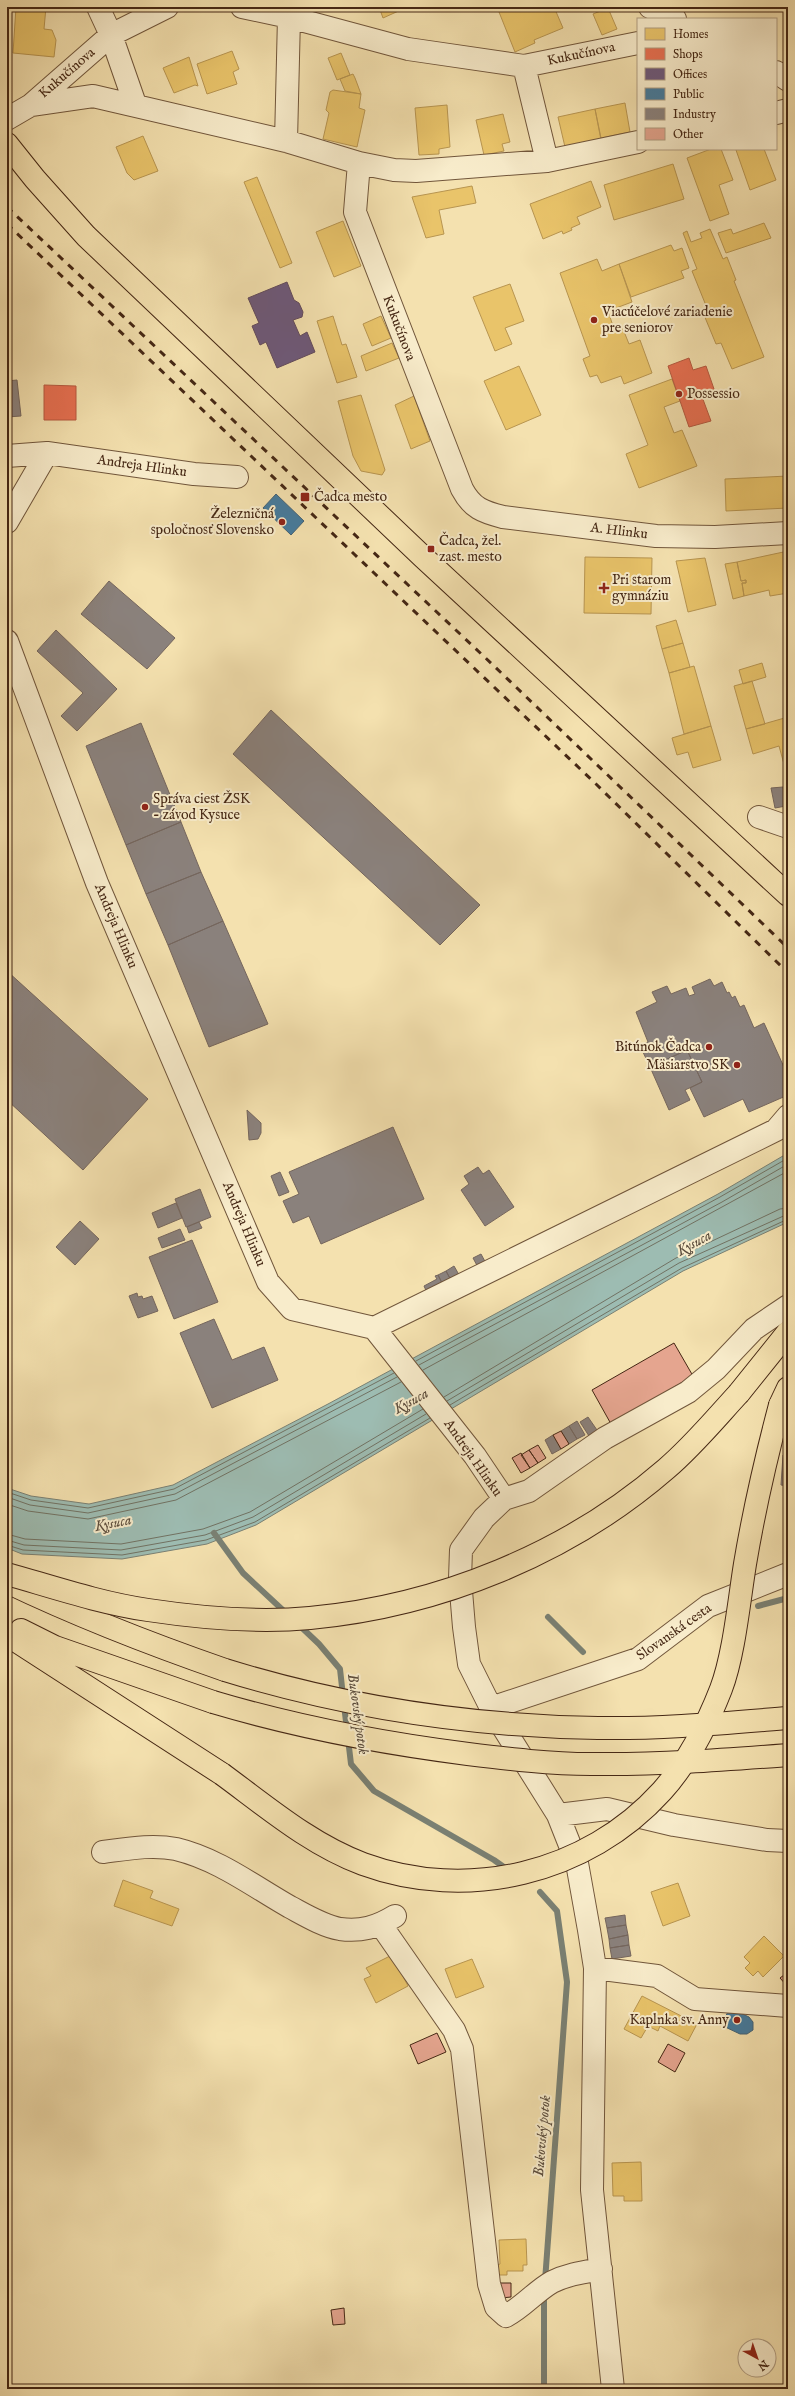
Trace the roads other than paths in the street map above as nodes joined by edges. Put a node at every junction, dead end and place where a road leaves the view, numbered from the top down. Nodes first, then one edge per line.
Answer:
1 (98, 7) edge
2 (167, 7) edge
3 (242, 7) edge
4 (650, 7) edge
5 (289, 17) junction
6 (673, 18) edge
7 (111, 35) junction
8 (637, 43) edge
9 (524, 66) junction
10 (777, 73) edge
11 (788, 80) edge
12 (135, 104) junction
13 (31, 105) junction
14 (788, 110) edge
15 (777, 113) edge
16 (7, 120) edge
17 (286, 141) junction
18 (637, 142) edge
19 (7, 144) edge
20 (547, 161) junction
21 (359, 163) junction
22 (47, 453) junction
23 (7, 456) edge
24 (236, 477) dead end
25 (462, 489) joint
26 (7, 522) edge
27 (788, 533) edge
28 (7, 641) edge
29 (759, 817) dead end
30 (788, 827) edge
31 (788, 895) edge
32 (788, 1116) edge
33 (788, 1306) edge
34 (788, 1332) edge
35 (380, 1336) junction
36 (788, 1388) edge
37 (504, 1499) junction
38 (7, 1574) edge
39 (788, 1574) edge
40 (7, 1582) edge
41 (7, 1624) edge
42 (7, 1635) edge
43 (491, 1708) junction
44 (788, 1718) edge
45 (788, 1755) edge
46 (558, 1815) junction
47 (788, 1841) edge
48 (103, 1852) dead end
49 (595, 1968) junction
50 (788, 2006) edge
51 (601, 2269) junction
52 (613, 2389) edge

1 - 7 street, Kukučínova
2 - 7 street, Kukučínova
3 - 5 street, Kukučínova
4 - 6 street
5 - 9 street, Kukučínova
5 - 17 street
7 - 12 street, Kukučínova
7 - 13 street, Kukučínova
8 - 9 street, Kukučínova
9 - 20 street
10 - 11 street
12 - 13 street, Kukučínova
12 - 17 street, Kukučínova
13 - 16 street
14 - 15 street
17 - 21 street, Kukučínova
18 - 20 street, Kukučínova
19 - 31 main road
20 - 21 street, Kukučínova
21 - 25 street, Kukučínova
22 - 23 street, Andreja Hlinku
22 - 24 street, Andreja Hlinku
22 - 26 street
25 - 27 street, A. Hlinku
28 - 35 street, Andreja Hlinku
29 - 30 street
32 - 35 street
33 - 37 street
34 - 38 main road, bridge
35 - 37 street, Andreja Hlinku
36 - 42 main road, bridge
37 - 43 street, Andreja Hlinku
39 - 43 street, Slovanská cesta
40 - 44 main road, bridge
41 - 45 main road, bridge
43 - 46 street, Andreja Hlinku
46 - 47 street
46 - 49 street, Andreja Hlinku
48 - 51 street
49 - 50 street
49 - 51 street, Andreja Hlinku
51 - 52 street, Andreja Hlinku

